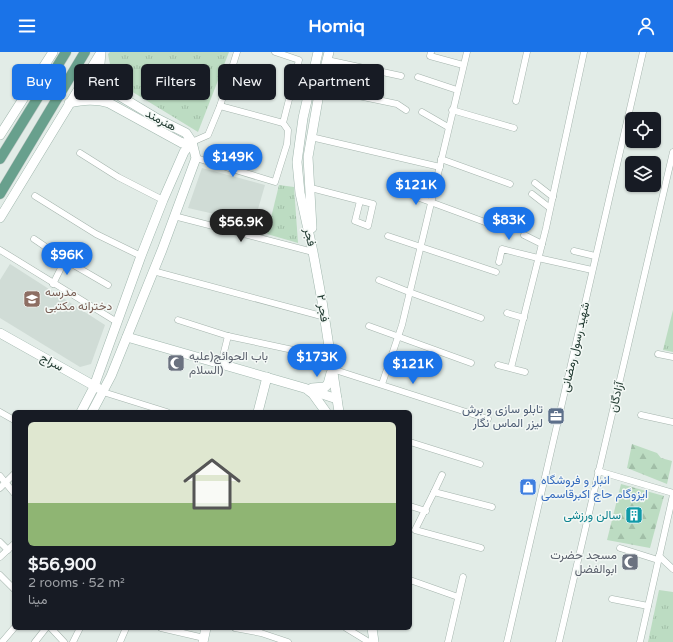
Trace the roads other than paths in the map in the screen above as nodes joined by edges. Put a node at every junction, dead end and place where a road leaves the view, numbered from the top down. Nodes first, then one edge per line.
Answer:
1 (52, 52) edge
2 (66, 52) edge
3 (85, 52) edge
4 (101, 52) edge
5 (237, 52) edge
6 (275, 52) edge
7 (318, 52) edge
8 (431, 52) edge
9 (466, 52) edge
10 (527, 52) edge
11 (584, 52) edge
12 (643, 52) edge
13 (328, 56) edge
14 (100, 64) edge
15 (464, 65) junction
16 (401, 76) dead end
17 (418, 77) dead end
18 (457, 90) junction
19 (110, 100) edge
20 (126, 100) edge
21 (318, 100) edge
22 (378, 100) edge
23 (516, 101) dead end
24 (69, 103) junction
25 (109, 103) junction
26 (220, 106) junction
27 (406, 110) dead end
28 (452, 110) junction
29 (422, 112) dead end
30 (283, 123) junction
31 (448, 127) junction
32 (514, 128) dead end
33 (0, 135) edge
34 (311, 137) junction
35 (192, 142) junction
36 (673, 152) edge
37 (80, 154) dead end
38 (196, 158) junction
39 (0, 159) edge
40 (441, 159) junction
41 (440, 167) junction
42 (535, 183) dead end
43 (510, 184) dead end
44 (311, 188) junction
45 (406, 193) dead end
46 (0, 194) edge
47 (532, 194) dead end
48 (35, 196) dead end
49 (553, 197) junction
50 (163, 200) junction
51 (360, 201) dead end
52 (432, 202) junction
53 (550, 208) junction
54 (174, 216) junction
55 (0, 218) edge
56 (493, 225) dead end
57 (524, 235) dead end
58 (388, 236) dead end
59 (34, 239) dead end
60 (542, 244) junction
61 (420, 247) junction
62 (0, 250) edge
63 (574, 251) dead end
64 (313, 252) junction
65 (140, 256) junction
66 (596, 256) junction
67 (538, 258) junction
68 (66, 260) junction
69 (499, 262) dead end
70 (592, 270) junction
71 (153, 271) junction
72 (496, 272) dead end
73 (379, 280) dead end
74 (53, 284) junction
75 (108, 285) dead end
76 (410, 292) junction
77 (506, 313) dead end
78 (325, 317) junction
79 (482, 318) dead end
80 (524, 318) junction
81 (178, 320) dead end
82 (117, 322) junction
83 (368, 326) dead end
84 (0, 333) edge
85 (228, 336) junction
86 (127, 337) junction
87 (398, 337) junction
88 (292, 350) dead end
89 (658, 354) dead end
90 (673, 357) edge
91 (471, 363) dead end
92 (221, 364) junction
93 (498, 365) dead end
94 (511, 368) junction
95 (332, 369) junction
96 (524, 372) dead end
97 (267, 377) junction
98 (382, 384) junction
99 (94, 386) junction
100 (304, 388) junction
101 (103, 392) junction
102 (337, 400) junction
103 (82, 410) edge
104 (93, 410) edge
105 (161, 410) edge
106 (259, 410) edge
107 (325, 410) edge
108 (339, 410) edge
109 (0, 412) edge
110 (641, 415) dead end
111 (12, 419) edge
112 (488, 419) dead end
113 (673, 422) edge
114 (412, 443) edge
115 (480, 464) dead end
116 (598, 471) junction
117 (442, 475) dead end
118 (0, 476) edge
119 (12, 476) edge
120 (6, 483) junction
121 (0, 488) edge
122 (12, 490) edge
123 (434, 492) junction
124 (673, 494) edge
125 (412, 507) edge
126 (492, 507) dead end
127 (426, 511) junction
128 (0, 542) edge
129 (12, 546) edge
130 (481, 548) dead end
131 (620, 548) dead end
132 (8, 550) junction
133 (0, 557) edge
134 (659, 558) junction
135 (673, 569) edge
136 (0, 575) edge
137 (463, 577) dead end
138 (412, 581) edge
139 (12, 587) edge
140 (458, 597) junction
141 (612, 598) dead end
142 (648, 606) junction
143 (12, 630) edge
144 (44, 630) edge
145 (53, 630) edge
146 (79, 630) edge
147 (125, 630) edge
148 (168, 630) edge
149 (206, 630) edge
150 (243, 630) edge
151 (349, 630) edge
152 (372, 630) edge
153 (204, 640) edge
154 (2, 642) edge
155 (35, 642) edge
156 (64, 642) edge
157 (72, 642) edge
158 (120, 642) edge
159 (288, 642) edge
160 (370, 642) edge
161 (374, 642) edge
162 (448, 642) edge
163 (507, 642) edge
164 (559, 642) edge
165 (640, 642) edge

1 - 33 street
2 - 39 main road
3 - 46 main road
4 - 14 street, هنرمند
4 - 24 street
5 - 26 street
6 - 30 street
7 - 64 street, فجر
8 - 15 street
9 - 15 street
10 - 23 street
11 - 49 street
12 - 66 street, شهید رسول رمضانی
13 - 16 street
15 - 18 street
17 - 18 street
18 - 28 street
19 - 25 street
20 - 35 street, هنرمند
21 - 34 street, فجر
22 - 27 street
24 - 25 street, هنرمند
24 - 55 street
25 - 35 street, هنرمند
26 - 30 street
26 - 35 street
28 - 31 street
28 - 32 street
29 - 31 street
30 - 38 street
31 - 40 street
34 - 41 street
34 - 44 street, فجر
35 - 38 street
35 - 50 street
36 - 116 street, آزادگان
37 - 50 street
38 - 54 street
40 - 41 street
40 - 43 street
41 - 52 street
42 - 49 street
44 - 51 street
44 - 64 street, فجر
45 - 52 street
47 - 53 street
48 - 65 street
49 - 53 street
50 - 65 street
52 - 56 street
52 - 61 street
53 - 60 street
54 - 64 street
54 - 71 street
57 - 60 street
58 - 61 street
59 - 68 street
60 - 67 street
61 - 72 street
61 - 76 street
62 - 74 street
63 - 66 street
64 - 78 street, فجر ۲
65 - 82 street
66 - 70 street, شهید رسول رمضانی
67 - 69 street
67 - 70 street
67 - 80 street
68 - 74 street
68 - 75 street
70 - 163 street, شهید رسول رمضانی
71 - 78 street
71 - 86 street
73 - 76 street
74 - 82 street
76 - 79 street
76 - 87 street
77 - 80 street
78 - 95 street, فجر ۲
80 - 94 street
81 - 85 street
82 - 99 street
83 - 87 street
84 - 99 street, سراج
85 - 88 street
85 - 92 street
86 - 92 street
86 - 101 street
87 - 91 street
87 - 98 street
89 - 90 street
92 - 97 street
93 - 94 street
94 - 96 street
95 - 98 street
95 - 100 street
95 - 102 street, فجر ۲
97 - 100 street
97 - 106 street
98 - 112 street
99 - 101 street, سراج
99 - 103 street
100 - 102 street
100 - 107 street
101 - 104 street
101 - 105 street
102 - 108 street, فجر ۲
109 - 111 street
110 - 113 street
114 - 115 street
116 - 124 street
116 - 164 street, آزادگان
117 - 123 street
118 - 120 street
119 - 120 street
120 - 121 street
120 - 122 street
123 - 126 street
123 - 127 street
124 - 134 street
125 - 127 street
127 - 130 street
128 - 132 street
129 - 132 street
131 - 134 street
132 - 133 street
134 - 135 street
134 - 142 street
136 - 139 street
137 - 140 street
138 - 140 street
140 - 162 street
141 - 142 street
142 - 165 street
143 - 154 street
144 - 155 street
145 - 156 street
146 - 157 street
147 - 158 street
148 - 153 street
149 - 153 street
150 - 159 street
151 - 160 street
152 - 161 street

